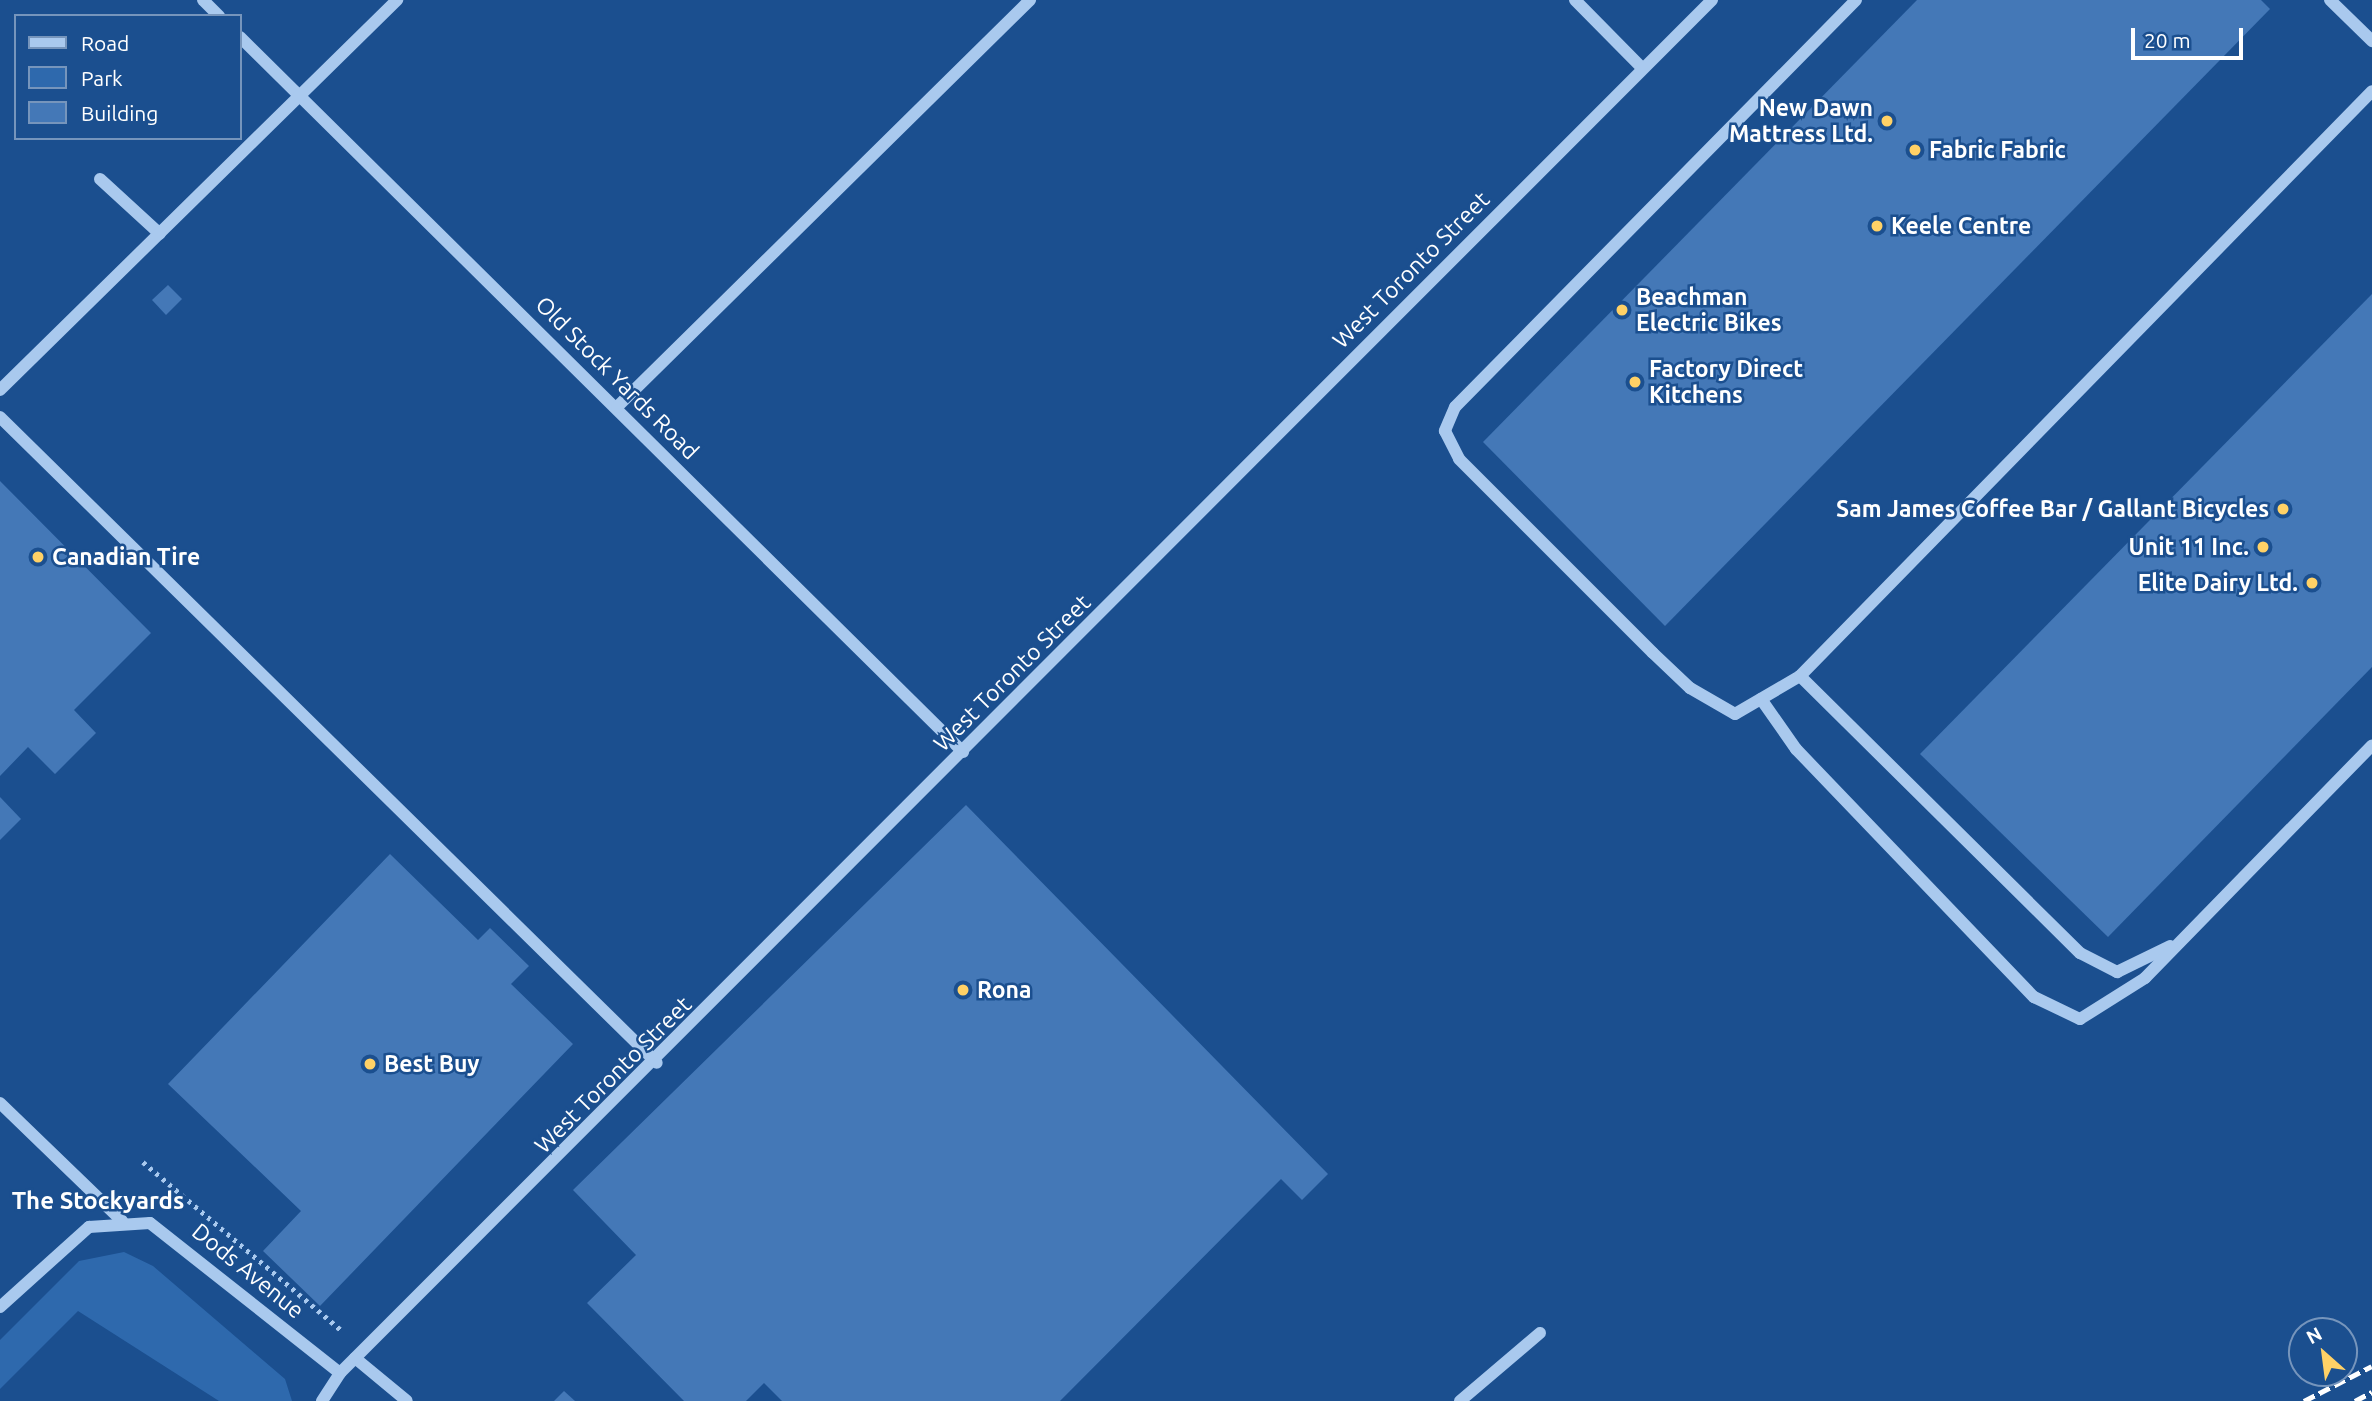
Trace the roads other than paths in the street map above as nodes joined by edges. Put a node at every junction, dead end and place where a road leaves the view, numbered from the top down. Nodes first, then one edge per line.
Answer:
1 (203, 0) edge
2 (397, 0) edge
3 (1030, 0) edge
4 (1575, 0) edge
5 (1712, 0) edge
6 (1856, 0) edge
7 (2330, 0) edge
8 (217, 14) edge
9 (242, 39) edge
10 (2372, 41) edge
11 (1642, 68) junction
12 (2372, 91) edge
13 (300, 96) junction
14 (100, 179) dead end
15 (160, 234) junction
16 (0, 390) edge
17 (617, 407) junction
18 (0, 417) edge
19 (1800, 676) junction
20 (1761, 699) junction
21 (2372, 743) edge
22 (963, 752) junction
23 (657, 1063) junction
24 (0, 1102) edge
25 (122, 1221) junction
26 (0, 1307) edge
27 (1540, 1333) dead end
28 (355, 1358) junction
29 (340, 1373) junction
30 (322, 1401) edge
31 (407, 1401) edge
32 (1460, 1401) edge

1 - 8 street
2 - 13 street
3 - 17 street
4 - 11 street
5 - 11 street, West Toronto Street
6 - 20 street
7 - 10 street
9 - 13 street, Old Stock Yards Road
11 - 22 street, West Toronto Street
12 - 19 street
13 - 15 street
13 - 17 street, Old Stock Yards Road
14 - 15 street
15 - 16 street
17 - 22 street, Old Stock Yards Road
18 - 23 street
19 - 20 street
19 - 21 street
20 - 21 street
22 - 23 street, West Toronto Street
23 - 28 street, West Toronto Street
24 - 25 street
25 - 26 street
25 - 29 street, Dods Avenue
27 - 32 street
28 - 29 street, West Toronto Street
28 - 31 street
29 - 30 street, West Toronto Street

